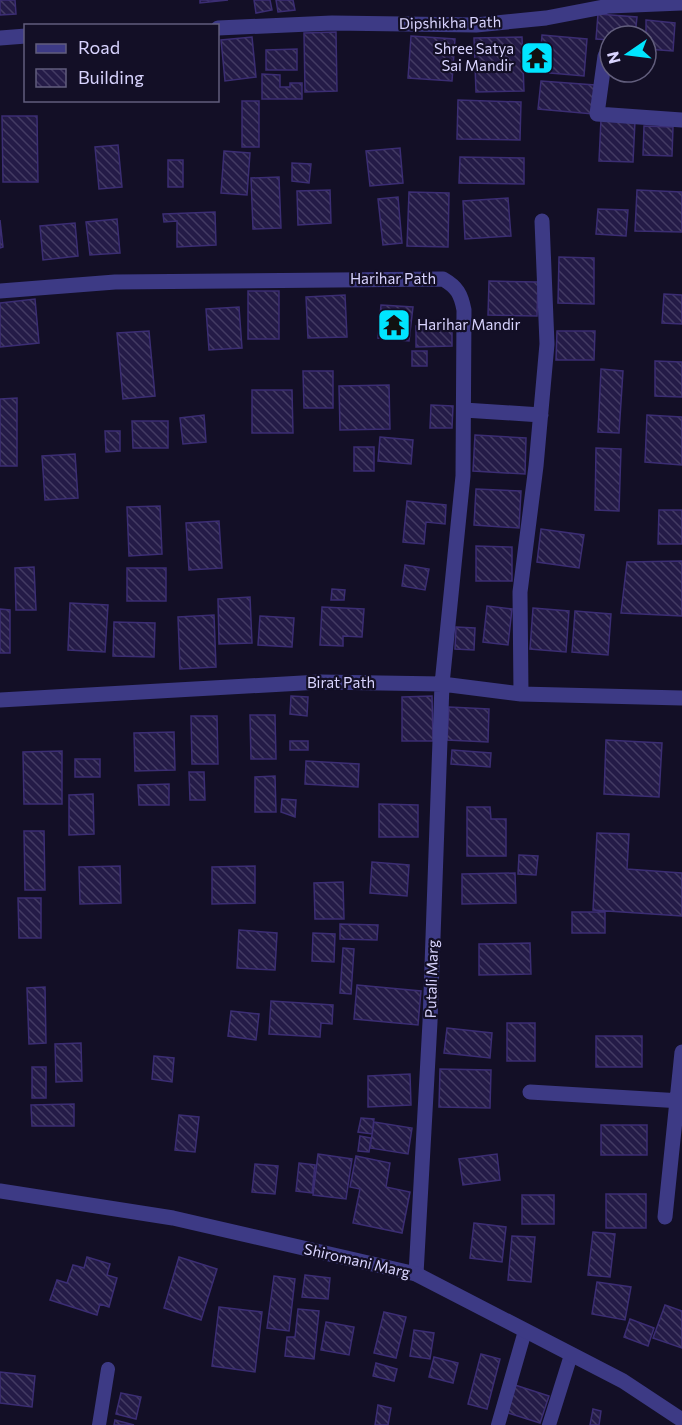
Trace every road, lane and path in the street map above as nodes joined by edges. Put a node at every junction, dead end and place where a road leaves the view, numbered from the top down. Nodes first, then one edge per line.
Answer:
1 (682, 3) edge
2 (219, 28) edge
3 (24, 36) edge
4 (0, 38) edge
5 (601, 84) edge
6 (682, 120) edge
7 (542, 221) dead end
8 (0, 291) edge
9 (464, 410) junction
10 (541, 415) junction
11 (442, 684) junction
12 (521, 694) junction
13 (682, 698) edge
14 (0, 700) edge
15 (682, 1052) edge
16 (530, 1092) dead end
17 (680, 1101) edge
18 (0, 1191) edge
19 (665, 1216) dead end
20 (416, 1275) junction
21 (525, 1331) junction
22 (571, 1355) junction
23 (108, 1369) dead end
24 (682, 1420) edge
25 (99, 1425) edge
26 (498, 1425) edge
27 (549, 1425) edge

1 - 2 street, Dipshikha Path
3 - 4 street
5 - 6 street
7 - 10 street
8 - 9 street, Harihar Path
9 - 10 street
9 - 11 street, Harihar Path
10 - 12 street
11 - 12 street, Birat Path
11 - 14 street, Birat Path
11 - 20 street, Putali Marg
12 - 13 street, Birat Path
15 - 17 street
16 - 17 street
17 - 19 street
18 - 20 street, Shiromani Marg
20 - 21 street, Shiromani Marg
21 - 22 street, Shiromani Marg
21 - 26 lane
22 - 24 street, Shiromani Marg
22 - 27 lane
23 - 25 lane

